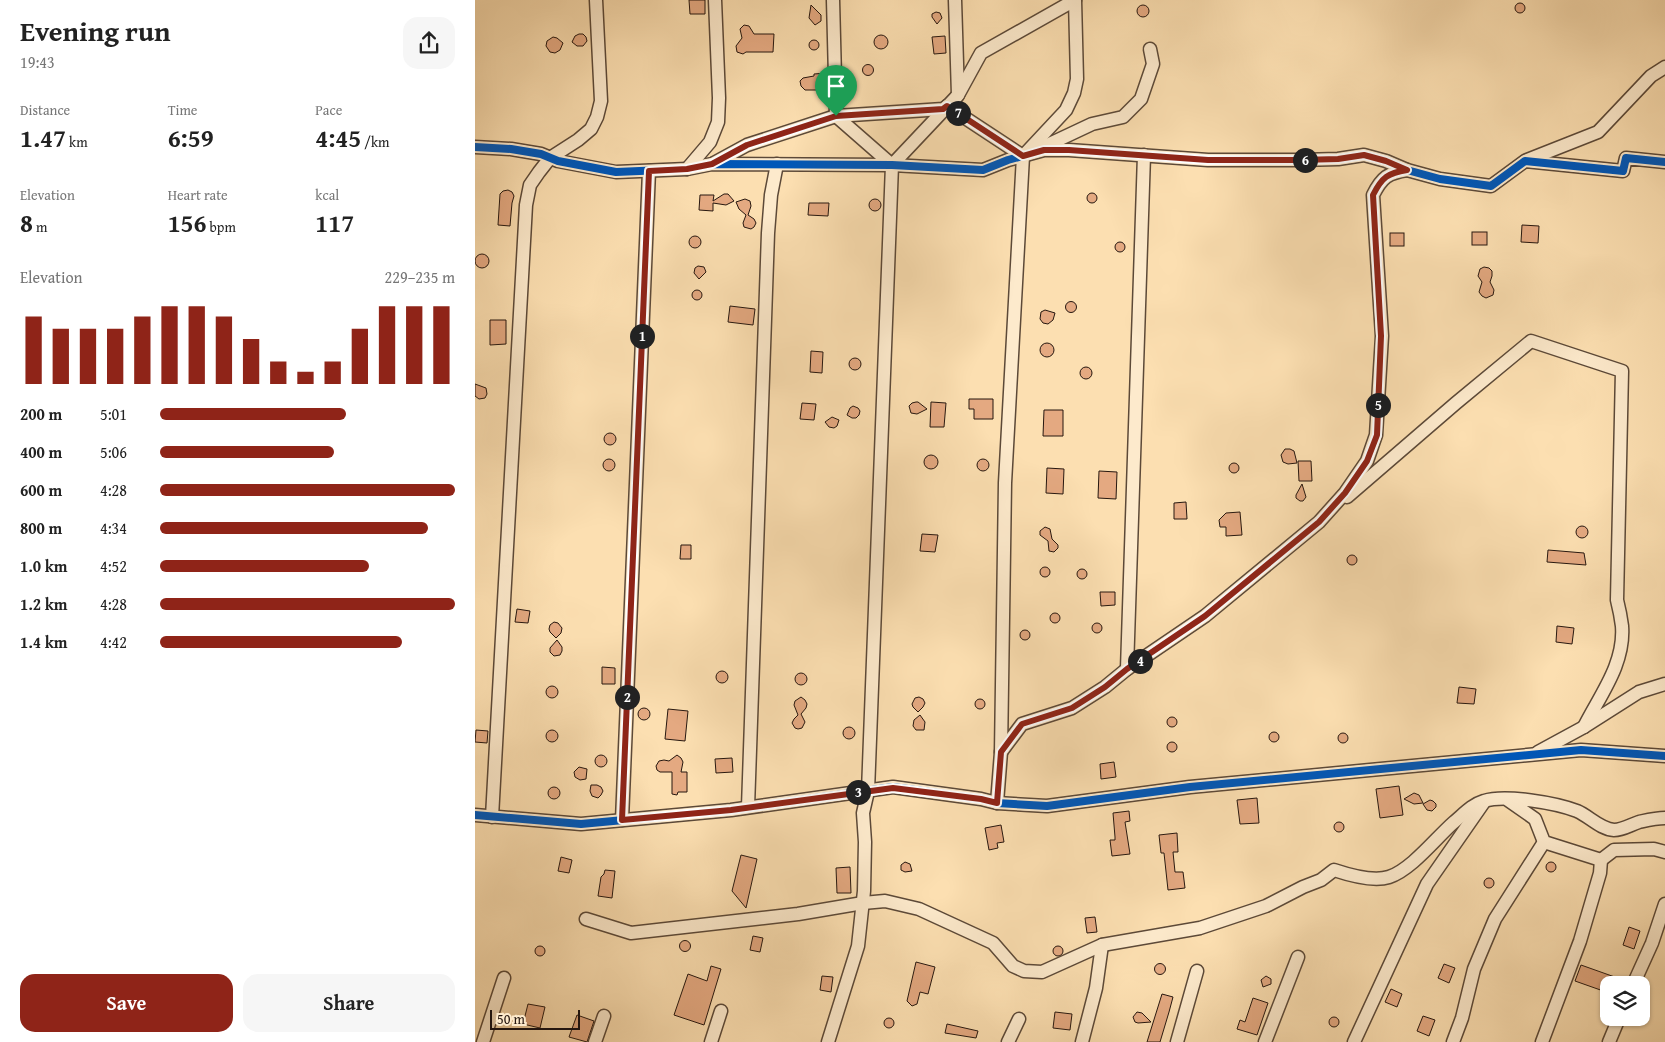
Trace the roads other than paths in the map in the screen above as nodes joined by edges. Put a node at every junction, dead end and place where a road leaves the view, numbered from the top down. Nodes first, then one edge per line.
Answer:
1 (596, 0) edge
2 (715, 0) edge
3 (833, 0) edge
4 (955, 0) edge
5 (1075, 0) edge
6 (1149, 49) dead end
7 (1665, 67) edge
8 (958, 95) junction
9 (947, 106) junction
10 (836, 116) junction
11 (475, 147) edge
12 (1144, 155) junction
13 (1023, 156) junction
14 (550, 158) junction
15 (1525, 161) junction
16 (1665, 162) edge
17 (712, 164) junction
18 (777, 164) junction
19 (892, 165) junction
20 (687, 169) junction
21 (1407, 170) junction
22 (649, 171) junction
23 (1319, 522) junction
24 (1127, 669) junction
25 (1665, 684) edge
26 (1584, 727) junction
27 (1001, 752) junction
28 (1532, 755) junction
29 (1665, 756) edge
30 (868, 791) junction
31 (1505, 798) junction
32 (1486, 800) junction
33 (997, 803) junction
34 (748, 807) junction
35 (475, 815) edge
36 (492, 817) junction
37 (1665, 818) edge
38 (622, 820) junction
39 (1544, 842) junction
40 (1665, 852) edge
41 (1601, 860) junction
42 (863, 903) junction
43 (1665, 904) edge
44 (586, 919) dead end
45 (1102, 945) junction
46 (1298, 957) dead end
47 (1197, 971) dead end
48 (1637, 976) edge
49 (504, 978) dead end
50 (721, 1011) dead end
51 (603, 1016) dead end
52 (1019, 1019) dead end
53 (1616, 1026) edge
54 (483, 1042) edge
55 (595, 1042) edge
56 (711, 1042) edge
57 (827, 1042) edge
58 (1009, 1042) edge
59 (1082, 1042) edge
60 (1177, 1042) edge
61 (1265, 1042) edge
62 (1354, 1042) edge
63 (1453, 1042) edge
64 (1542, 1042) edge
65 (1609, 1042) edge

1 - 14 street
2 - 20 street
3 - 10 street
4 - 8 street
5 - 8 street
5 - 13 street
6 - 13 street
7 - 15 street
8 - 9 street
9 - 10 street
9 - 13 street
9 - 19 street
10 - 17 street
10 - 19 street
11 - 14 street
12 - 13 street
12 - 21 street
12 - 24 street
13 - 19 street
13 - 27 street
14 - 22 street
14 - 36 street
15 - 16 street
15 - 21 street
17 - 18 street
17 - 20 street
18 - 19 street
18 - 34 street
19 - 30 street
20 - 22 street
21 - 23 street
22 - 38 street
23 - 24 street
23 - 26 street
24 - 27 street
25 - 26 street
26 - 28 street
27 - 33 street
28 - 29 street
28 - 33 street
30 - 33 street
30 - 34 street
30 - 42 street
31 - 32 street
31 - 37 street
31 - 39 street
32 - 45 street
32 - 62 street
34 - 38 street
35 - 36 street
36 - 38 street
39 - 41 street
39 - 63 street
40 - 41 street
41 - 64 street
42 - 44 street
42 - 45 street
42 - 57 street
43 - 48 street
45 - 59 street
46 - 61 street
47 - 60 street
49 - 54 street
50 - 56 street
51 - 55 street
52 - 58 street
53 - 65 street

